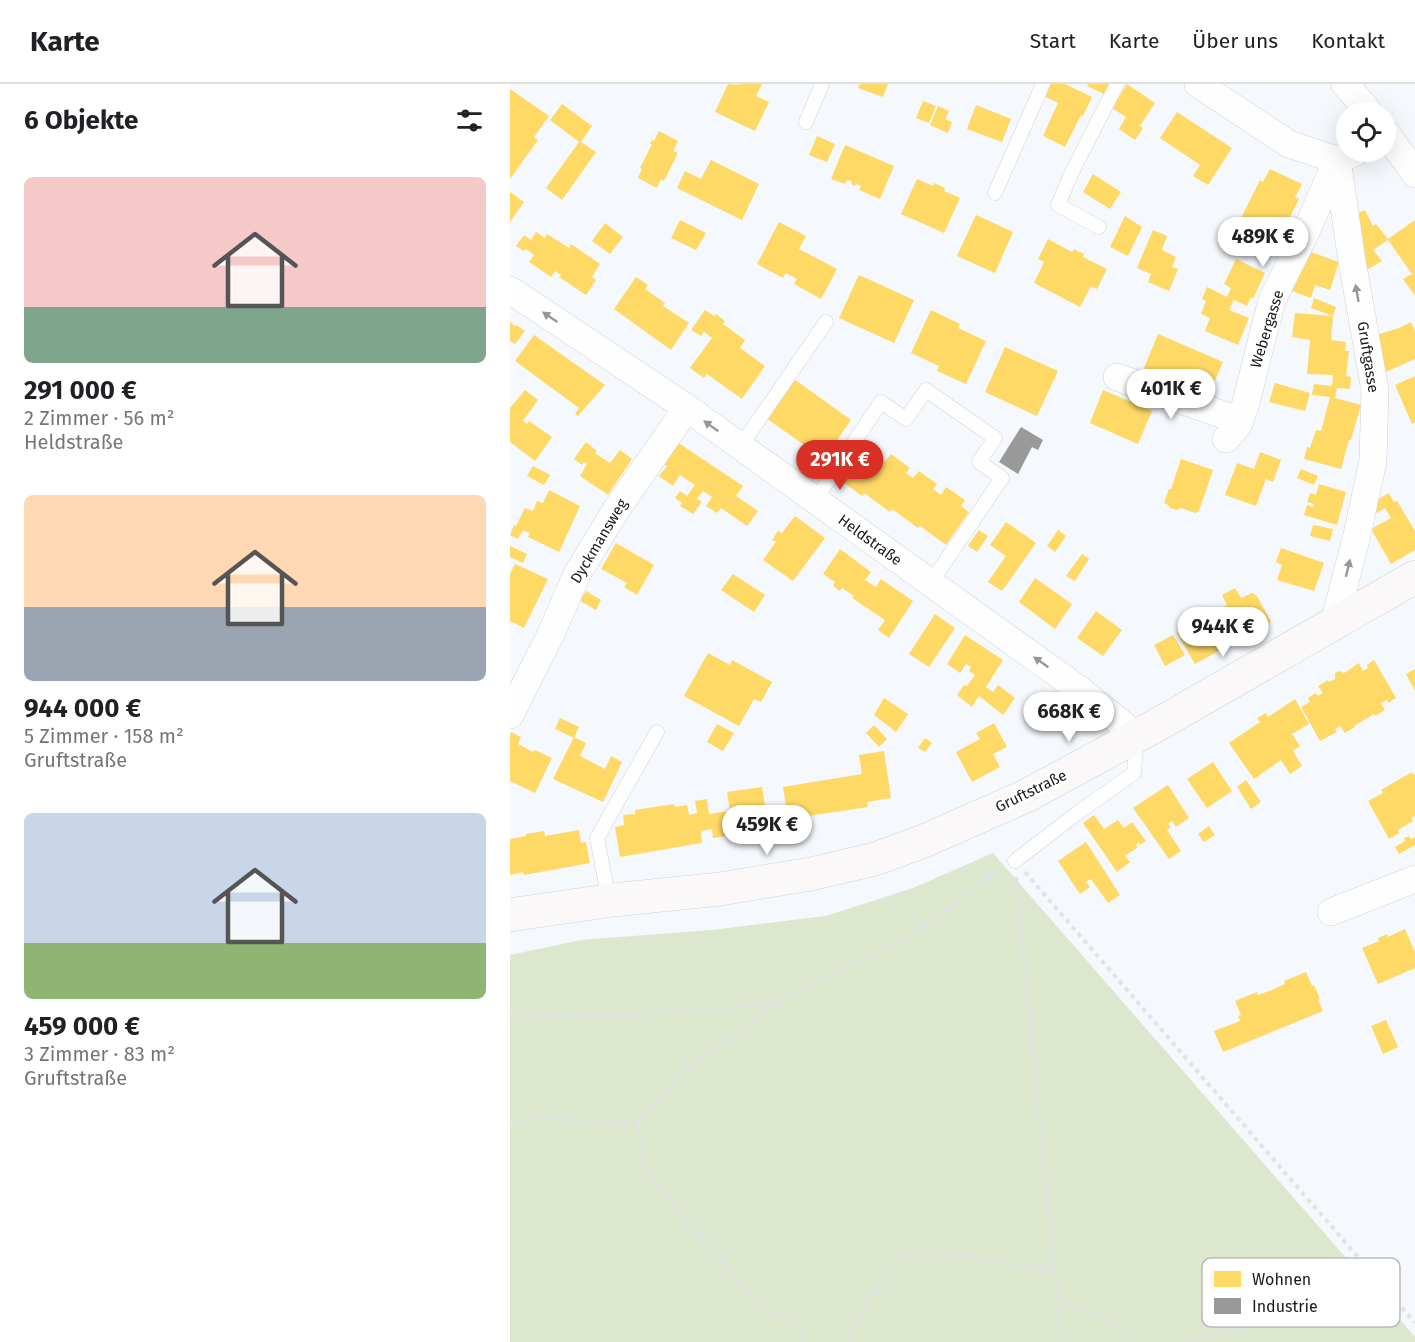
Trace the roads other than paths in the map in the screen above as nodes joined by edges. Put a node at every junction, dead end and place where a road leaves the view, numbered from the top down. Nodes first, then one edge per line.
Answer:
1 (822, 84) edge
2 (1043, 84) edge
3 (1117, 84) edge
4 (1198, 84) edge
5 (1345, 84) edge
6 (1360, 102) edge
7 (806, 122) dead end
8 (1396, 147) edge
9 (1336, 154) edge
10 (1343, 162) edge
11 (1346, 162) edge
12 (1413, 167) edge
13 (995, 192) dead end
14 (1099, 227) dead end
15 (510, 290) edge
16 (826, 322) dead end
17 (1117, 377) dead end
18 (687, 408) junction
19 (740, 447) junction
20 (815, 500) junction
21 (1415, 577) edge
22 (930, 584) junction
23 (1334, 624) junction
24 (510, 715) edge
25 (657, 732) dead end
26 (1137, 736) junction
27 (1015, 861) road end
28 (1415, 879) edge
29 (609, 900) junction
30 (1331, 912) dead end
31 (510, 915) edge

1 - 7 lane
2 - 13 lane
3 - 14 lane
4 - 9 street
5 - 6 street
8 - 12 street
10 - 17 street, Webergasse
23 -> 11 street, Gruftgasse
18 -> 15 street, Heldstraße
16 - 19 lane
19 -> 18 street, Heldstraße
18 - 24 street, Dyckmansweg
19 - 20 street, Heldstraße
20 - 22 street, Heldstraße
20 - 22 lane
21 - 23 main road, Gruftstraße
26 -> 22 street, Heldstraße
23 - 26 main road, Gruftstraße
25 - 29 lane
26 - 27 lane
26 - 29 main road, Gruftstraße
28 - 30 street
29 - 31 main road, Gruftstraße

